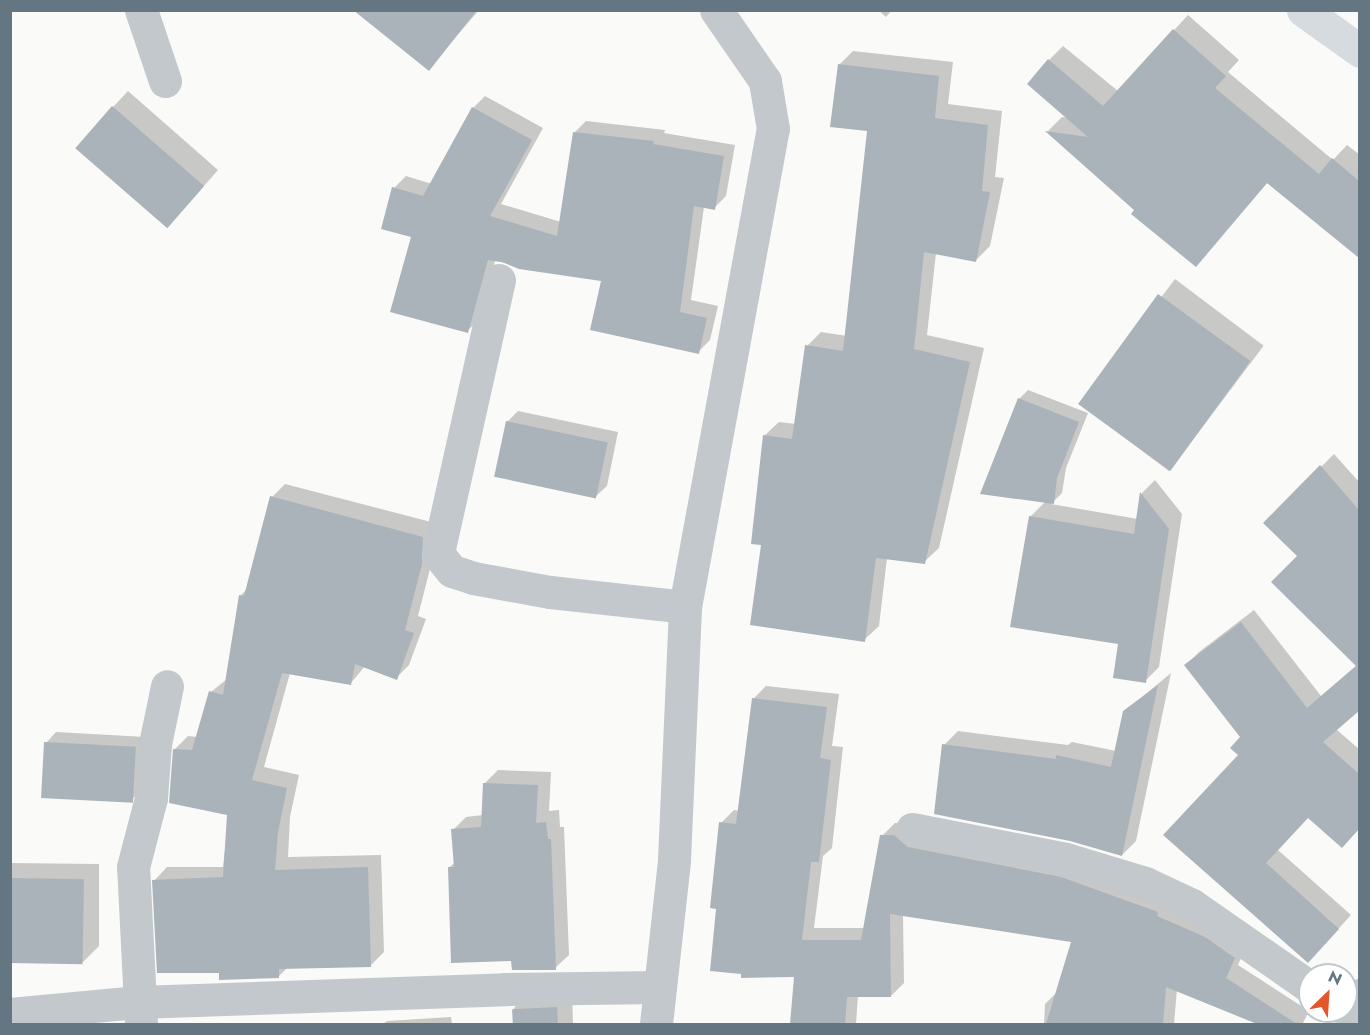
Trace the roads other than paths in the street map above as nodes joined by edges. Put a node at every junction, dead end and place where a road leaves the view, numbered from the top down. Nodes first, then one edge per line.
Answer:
1 (141, 10) edge
2 (716, 10) edge
3 (1303, 10) edge
4 (1359, 51) edge
5 (165, 81) dead end
6 (499, 280) dead end
7 (685, 607) junction
8 (167, 686) dead end
9 (912, 829) dead end
10 (1298, 979) edge
11 (660, 987) junction
12 (140, 1013) edge
13 (10, 1014) edge
14 (656, 1024) edge

1 - 5 street
2 - 7 street
3 - 4 main road
6 - 7 street
7 - 11 street
8 - 12 street
9 - 10 street
11 - 12 street
11 - 14 street
12 - 13 street

